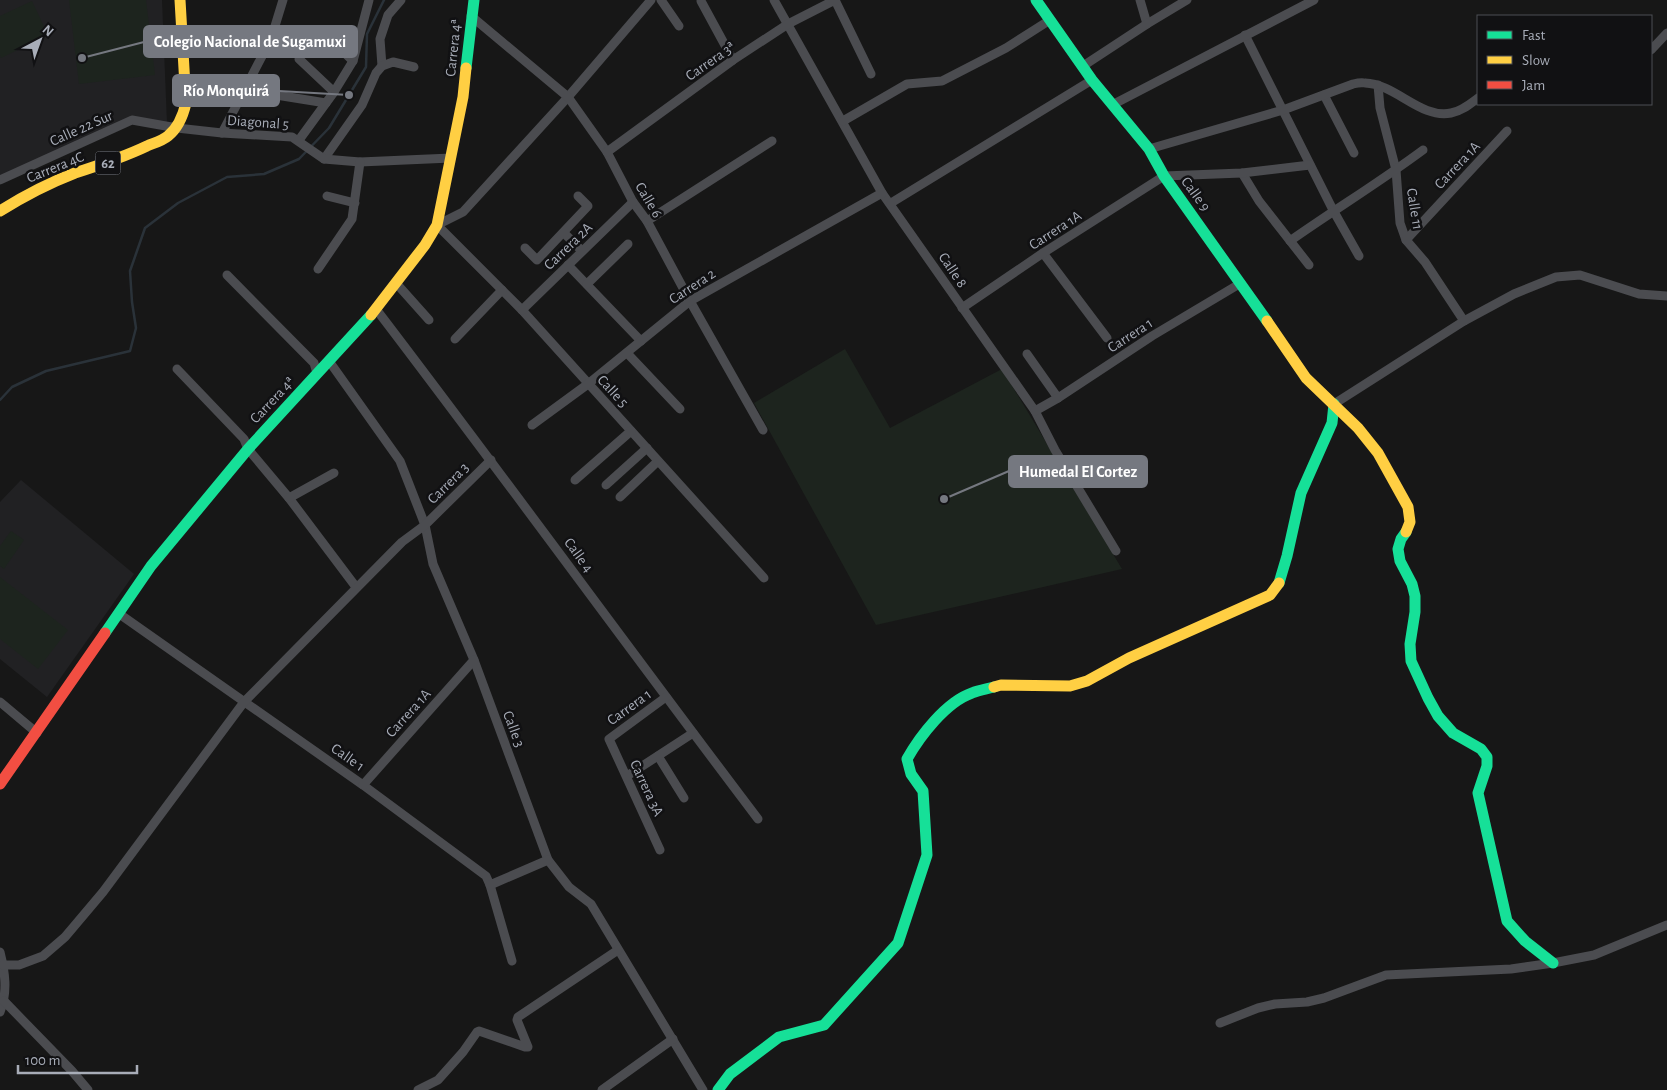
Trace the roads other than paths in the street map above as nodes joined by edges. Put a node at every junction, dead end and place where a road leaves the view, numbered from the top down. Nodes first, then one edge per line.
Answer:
1 (180, 0) edge
2 (283, 0) edge
3 (369, 0) edge
4 (401, 0) edge
5 (474, 0) edge
6 (650, 0) edge
7 (661, 0) edge
8 (774, 0) edge
9 (835, 0) edge
10 (1036, 0) edge
11 (1140, 0) edge
12 (1314, 0) edge
13 (700, 1) dead end
14 (1184, 1) edge
15 (471, 16) junction
16 (1050, 20) junction
17 (788, 24) junction
18 (1147, 24) junction
19 (679, 26) dead end
20 (322, 31) dead end
21 (1667, 32) edge
22 (1245, 35) junction
23 (1652, 49) edge
24 (299, 59) dead end
25 (734, 60) junction
26 (353, 61) junction
27 (382, 66) junction
28 (1083, 66) junction
29 (414, 67) dead end
30 (871, 74) dead end
31 (1092, 80) junction
32 (1378, 86) junction
33 (334, 92) junction
34 (270, 94) dead end
35 (568, 96) junction
36 (1324, 96) junction
37 (1477, 99) edge
38 (326, 103) junction
39 (1112, 105) junction
40 (1284, 110) junction
41 (843, 121) junction
42 (177, 128) junction
43 (1507, 131) dead end
44 (222, 133) junction
45 (772, 141) dead end
46 (303, 143) junction
47 (1149, 149) junction
48 (1423, 150) dead end
49 (607, 152) junction
50 (1354, 153) dead end
51 (451, 158) junction
52 (324, 159) junction
53 (360, 162) junction
54 (1310, 165) junction
55 (1396, 170) junction
56 (1242, 173) junction
57 (1164, 176) junction
58 (0, 180) edge
59 (882, 192) junction
60 (327, 196) dead end
61 (578, 196) dead end
62 (633, 202) junction
63 (355, 203) junction
64 (891, 203) junction
65 (1333, 210) junction
66 (0, 211) edge
67 (647, 221) junction
68 (437, 225) junction
69 (564, 233) junction
70 (1406, 240) junction
71 (1290, 241) junction
72 (628, 244) dead end
73 (525, 248) dead end
74 (582, 251) junction
75 (1043, 253) junction
76 (1359, 256) dead end
77 (568, 265) junction
78 (1309, 266) dead end
79 (318, 269) dead end
80 (227, 275) dead end
81 (396, 283) junction
82 (1241, 283) junction
83 (587, 284) junction
84 (502, 290) junction
85 (1667, 296) edge
86 (690, 301) junction
87 (962, 308) junction
88 (376, 309) junction
89 (522, 310) junction
90 (429, 320) dead end
91 (1464, 321) junction
92 (1107, 338) dead end
93 (456, 339) dead end
94 (641, 341) junction
95 (627, 353) junction
96 (1027, 354) dead end
97 (329, 361) junction
98 (176, 369) dead end
99 (317, 373) junction
100 (588, 384) junction
101 (1058, 398) junction
102 (1334, 404) junction
103 (680, 409) dead end
104 (1035, 411) junction
105 (532, 425) dead end
106 (763, 430) dead end
107 (631, 431) junction
108 (647, 448) junction
109 (248, 449) junction
110 (492, 460) junction
111 (658, 461) junction
112 (334, 473) dead end
113 (576, 480) dead end
114 (606, 485) dead end
115 (620, 497) dead end
116 (289, 498) junction
117 (425, 526) junction
118 (1116, 551) dead end
119 (764, 578) dead end
120 (356, 588) junction
121 (118, 613) junction
122 (474, 660) junction
123 (666, 697) junction
124 (0, 702) edge
125 (244, 702) junction
126 (37, 733) junction
127 (693, 733) junction
128 (609, 739) joint
129 (658, 756) junction
130 (626, 776) junction
131 (0, 784) edge
132 (363, 784) junction
133 (684, 798) dead end
134 (758, 819) dead end
135 (660, 850) dead end
136 (548, 860) junction
137 (490, 885) junction
138 (1667, 925) edge
139 (618, 950) junction
140 (0, 952) edge
141 (512, 961) dead end
142 (1553, 963) junction
143 (3, 965) junction
144 (4, 1001) junction
145 (0, 1012) edge
146 (1220, 1023) dead end
147 (673, 1039) junction
148 (88, 1090) edge
149 (418, 1090) edge
150 (602, 1090) edge
151 (703, 1090) edge
152 (718, 1090) edge

1 - 42 street
2 - 44 street
3 - 26 street
4 - 27 street
5 - 15 street, Carrera 4ª
6 - 35 street
7 - 19 street
8 - 17 street, Calle 8
9 - 17 street, Carrera 3ª
9 - 30 street
10 - 16 street, Calle 9
11 - 18 street
12 - 22 street
13 - 25 street
14 - 18 street
15 - 35 street, Calle 6
15 - 51 street, Carrera 4ª
16 - 28 street, Calle 9
16 - 41 street
17 - 25 street, Carrera 3ª
17 - 41 street, Calle 8
18 - 28 street
20 - 26 street
21 - 23 street
22 - 39 street
22 - 40 street
24 - 33 street
25 - 49 street, Carrera 3ª
26 - 33 street
27 - 29 street
27 - 52 street
28 - 31 street, Calle 9
31 - 39 street, Calle 9
31 - 64 street
32 - 36 street
32 - 37 street
32 - 55 street, Calle 11
33 - 38 street
34 - 38 street
35 - 49 street, Calle 6
35 - 68 street
36 - 40 street
36 - 50 street
38 - 46 street
39 - 47 street, Calle 9
40 - 47 street
40 - 54 street
41 - 59 street, Calle 8
42 - 44 street, Diagonal 5
42 - 58 street, Calle 22 Sur
42 - 66 street, Carrera 4C / 62
43 - 70 street, Carrera 1A
44 - 46 street, Diagonal 5
45 - 67 street
46 - 52 street, Diagonal 5
47 - 57 street, Calle 9
48 - 55 street
49 - 62 street, Calle 6
51 - 53 street
51 - 68 street, Carrera 4ª
52 - 53 street
53 - 63 street
54 - 56 street
54 - 65 street
55 - 65 street
55 - 70 street, Calle 11
56 - 57 street
56 - 71 street
57 - 75 street, Carrera 1A
57 - 82 street, Calle 9
59 - 64 street, Calle 8
59 - 86 street, Carrera 2
60 - 63 street
61 - 69 street
62 - 67 street, Calle 6
62 - 74 street, Carrera 2A
63 - 79 street
64 - 87 street, Calle 8
65 - 71 street
65 - 76 street
67 - 86 street, Calle 6
68 - 81 street, Carrera 4ª
68 - 84 street, Calle 5
69 - 73 street
69 - 74 street
70 - 91 street, Calle 11
71 - 78 street
72 - 83 street
74 - 77 street, Carrera 2A
75 - 87 street, Carrera 1A
75 - 92 street
77 - 83 street
77 - 89 street, Carrera 2A
80 - 99 street
81 - 88 street, Carrera 4ª
81 - 90 street
82 - 101 street, Carrera 1
82 - 102 street, Calle 9
83 - 94 street
84 - 89 street, Calle 5
84 - 93 street
85 - 91 street
86 - 94 street, Carrera 2
86 - 106 street, Calle 6
87 - 104 street, Calle 8
88 - 97 street, Carrera 4ª
88 - 110 street, Calle 4
89 - 100 street, Calle 5
91 - 102 street
94 - 95 street, Carrera 2
95 - 100 street, Carrera 2
95 - 103 street
96 - 101 street
97 - 99 street, Carrera 4ª
97 - 117 street, Calle 3
98 - 109 street
99 - 109 street, Carrera 4ª
100 - 105 street, Carrera 2
100 - 107 street, Calle 5
101 - 104 street, Carrera 1
102 - 142 street, Calle 9
102 - 152 street
104 - 118 street, Calle 8
107 - 108 street, Calle 5
107 - 113 street
108 - 111 street, Calle 5
108 - 114 street
109 - 116 street
109 - 121 street, Carrera 4ª
110 - 117 street, Carrera 3
110 - 123 street, Calle 4
111 - 115 street
111 - 119 street, Calle 5
112 - 116 street
116 - 120 street
117 - 120 street, Carrera 3
117 - 122 street, Calle 3
120 - 125 street, Carrera 3
121 - 125 street, Calle 1
121 - 126 street, Carrera 4ª
122 - 132 street, Carrera 1A
122 - 136 street, Calle 3
123 - 127 street, Calle 4
123 - 128 street, Carrera 1
124 - 126 street
125 - 132 street, Calle 1
125 - 143 street, Carrera 3
126 - 131 street, Carrera 4ª
127 - 129 street
127 - 134 street, Calle 4
128 - 130 street, Carrera 3A
129 - 130 street
129 - 133 street
130 - 135 street, Carrera 3A
132 - 137 street, Calle 1
136 - 137 street
136 - 139 street, Calle 3
137 - 141 street, Calle 1
138 - 142 street
139 - 147 street, Calle 3
139 - 149 street
140 - 143 street
142 - 146 street
143 - 144 street
144 - 145 street
144 - 148 street
147 - 150 street
147 - 151 street, Calle 3

